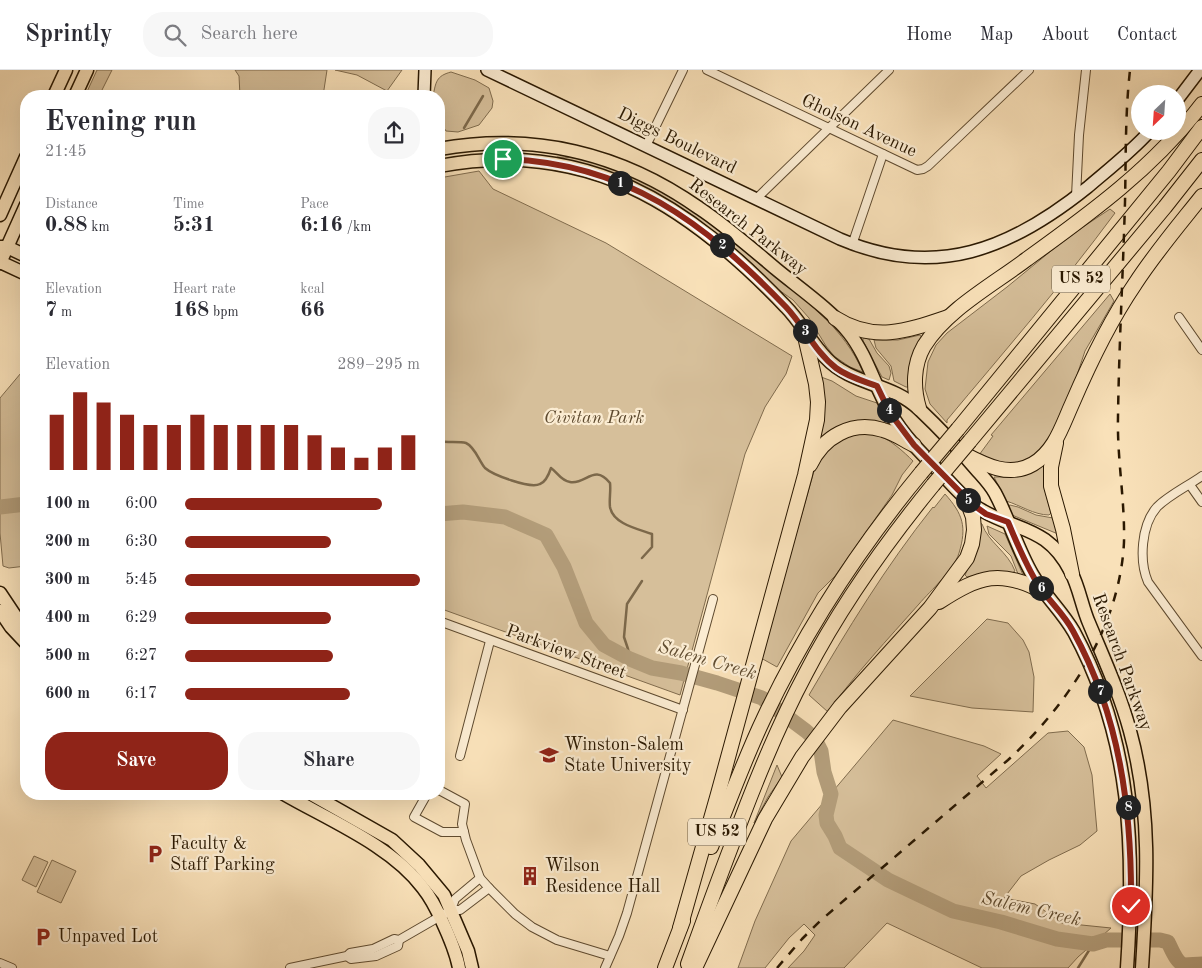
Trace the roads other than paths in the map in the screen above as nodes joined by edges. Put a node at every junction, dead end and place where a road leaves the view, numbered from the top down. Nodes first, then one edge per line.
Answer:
1 (66, 70) edge
2 (87, 70) edge
3 (425, 70) edge
4 (487, 70) edge
5 (683, 70) edge
6 (707, 70) edge
7 (889, 70) edge
8 (1029, 70) edge
9 (1086, 70) edge
10 (1200, 70) edge
11 (1186, 88) edge
12 (57, 90) edge
13 (79, 90) edge
14 (424, 90) edge
15 (1202, 104) edge
16 (1202, 127) edge
17 (830, 129) junction
18 (1141, 140) edge
19 (646, 146) junction
20 (445, 148) edge
21 (883, 154) junction
22 (1202, 160) edge
23 (445, 165) edge
24 (20, 170) edge
25 (1076, 196) junction
26 (1202, 196) edge
27 (756, 199) junction
28 (0, 215) edge
29 (20, 216) edge
30 (852, 244) junction
31 (3, 247) edge
32 (20, 254) edge
33 (0, 262) edge
34 (20, 271) edge
35 (948, 316) junction
36 (1178, 317) dead end
37 (835, 318) junction
38 (803, 328) junction
39 (1202, 350) edge
40 (877, 386) junction
41 (919, 408) junction
42 (1058, 436) junction
43 (914, 445) junction
44 (962, 453) junction
45 (805, 475) junction
46 (1202, 476) edge
47 (1190, 485) junction
48 (966, 498) junction
49 (1202, 502) edge
50 (1008, 522) junction
51 (1072, 574) junction
52 (1045, 593) junction
53 (0, 594) edge
54 (713, 599) dead end
55 (930, 608) junction
56 (0, 611) edge
57 (20, 623) edge
58 (445, 623) edge
59 (20, 637) edge
60 (490, 641) junction
61 (1202, 656) edge
62 (683, 710) junction
63 (460, 756) dead end
64 (445, 793) edge
65 (294, 800) edge
66 (322, 800) edge
67 (424, 800) edge
68 (464, 832) junction
69 (480, 878) junction
70 (488, 888) junction
71 (451, 910) junction
72 (440, 916) junction
73 (680, 928) junction
74 (610, 956) junction
75 (0, 963) edge
76 (304, 966) edge
77 (12, 968) edge
78 (290, 968) edge
79 (459, 968) edge
80 (472, 968) edge
81 (605, 968) edge
82 (665, 968) edge
83 (687, 968) edge
84 (695, 968) edge
85 (1128, 968) edge
86 (1142, 968) edge

1 - 12 main road
2 - 13 main road
3 - 14 street
4 - 19 street, Diggs Boulevard
5 - 19 street
6 - 17 street, Gholson Avenue
7 - 17 street
8 - 21 street, Gholson Avenue
9 - 25 street
10 - 11 street
15 - 35 highway
16 - 73 highway, US 52, bridge
17 - 21 street, Gholson Avenue
17 - 27 street
18 - 25 street, Diggs Boulevard
19 - 27 street, Diggs Boulevard
20 - 37 main road, Research Parkway
21 - 30 street
22 - 83 highway, US 52, bridge
23 - 38 main road, Research Parkway
24 - 28 main road
25 - 30 street, Diggs Boulevard
26 - 42 highway
27 - 30 street, Diggs Boulevard
29 - 31 main road
31 - 32 main road
31 - 33 main road
33 - 34 main road
35 - 37 highway
35 - 41 highway
36 - 39 street
37 - 40 main road, Research Parkway
38 - 40 main road, Research Parkway
38 - 45 highway
40 - 41 main road, Research Parkway
40 - 43 main road, Research Parkway
41 - 44 main road, Research Parkway
42 - 44 highway
42 - 51 highway
43 - 45 highway
43 - 48 main road, Research Parkway
44 - 50 main road, Research Parkway
45 - 73 highway
46 - 47 street
47 - 49 street
47 - 61 street
48 - 50 main road, Research Parkway
48 - 55 highway
50 - 51 main road, Research Parkway
50 - 52 main road, Research Parkway
51 - 86 main road, Research Parkway
52 - 55 highway
52 - 85 main road, Research Parkway
53 - 57 main road
54 - 62 street
55 - 84 highway
56 - 59 main road
58 - 60 street, Parkview Street
60 - 62 street, Parkview Street
60 - 63 street
62 - 74 street
64 - 68 street
65 - 72 main road
66 - 71 main road
67 - 68 street
68 - 69 street
69 - 70 street
69 - 71 street
70 - 71 street
70 - 74 street
71 - 72 street
71 - 80 main road
72 - 76 street
72 - 79 main road
73 - 82 highway, US 52
74 - 81 street
75 - 77 street
76 - 78 street

